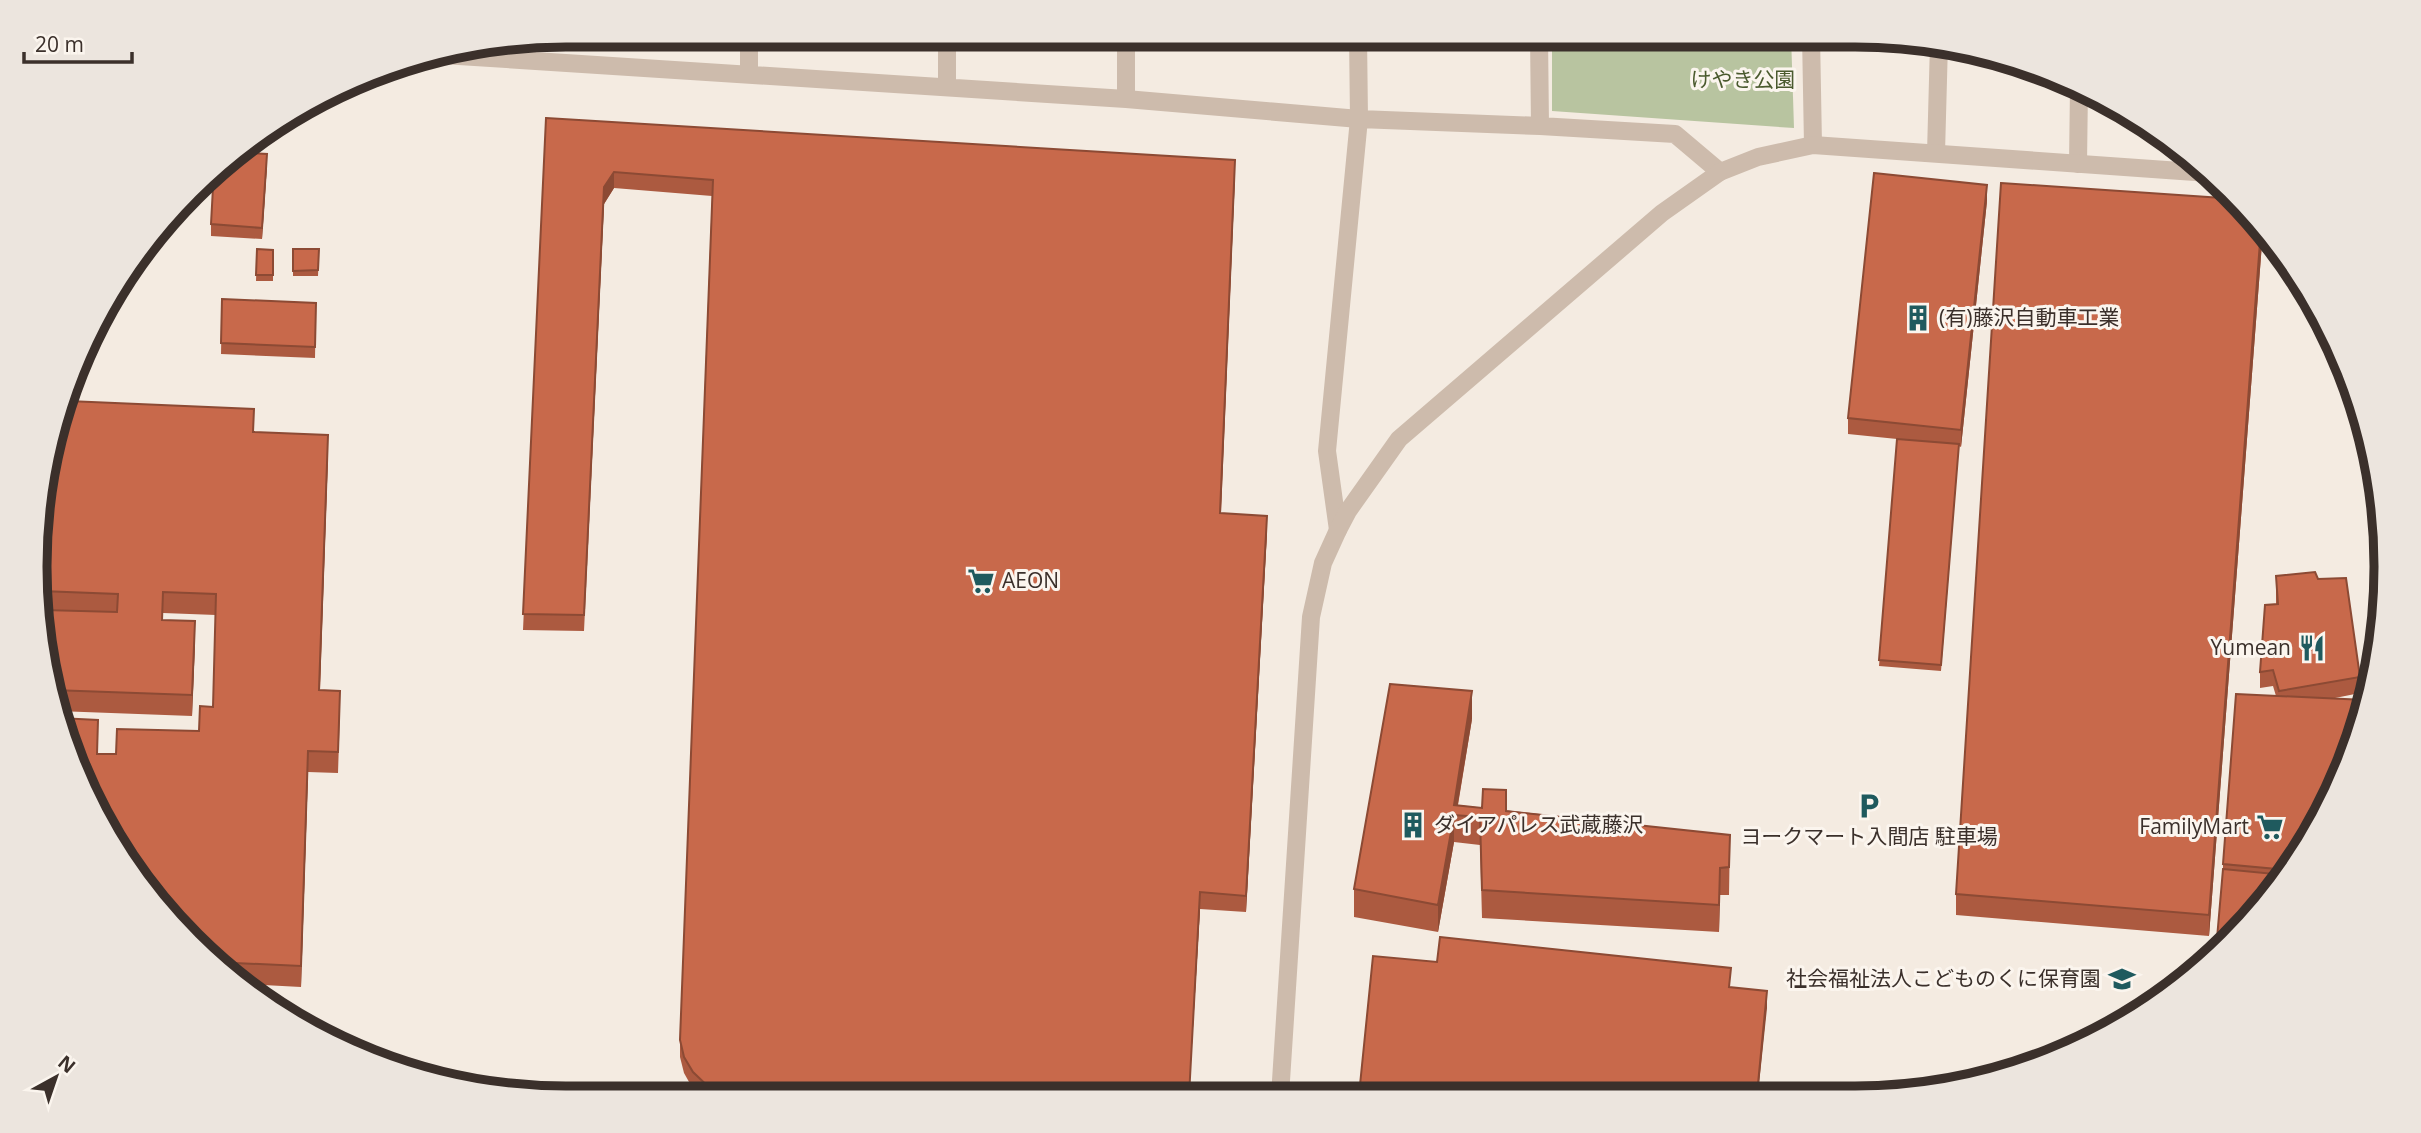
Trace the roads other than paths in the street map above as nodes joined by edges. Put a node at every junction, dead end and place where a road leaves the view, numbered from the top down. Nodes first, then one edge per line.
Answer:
1 (749, 47) edge
2 (947, 47) edge
3 (1126, 47) edge
4 (1358, 47) edge
5 (1539, 47) edge
6 (1811, 47) edge
7 (482, 54) edge
8 (1939, 54) edge
9 (749, 74) junction
10 (947, 88) junction
11 (1126, 99) junction
12 (2079, 99) edge
13 (1359, 119) junction
14 (1540, 126) junction
15 (1813, 145) junction
16 (1936, 153) junction
17 (2078, 164) junction
18 (1720, 172) junction
19 (2192, 172) edge
20 (1339, 530) junction
21 (1281, 1086) edge

1 - 9 street
2 - 10 street
3 - 11 street
4 - 13 street
5 - 14 street
6 - 15 street
7 - 9 street
8 - 16 street
9 - 10 street
10 - 11 street
11 - 13 street
12 - 17 street
13 - 14 street
13 - 20 street
14 - 18 street
15 - 16 street
15 - 18 street
16 - 17 street
17 - 19 street
18 - 20 street
20 - 21 street

